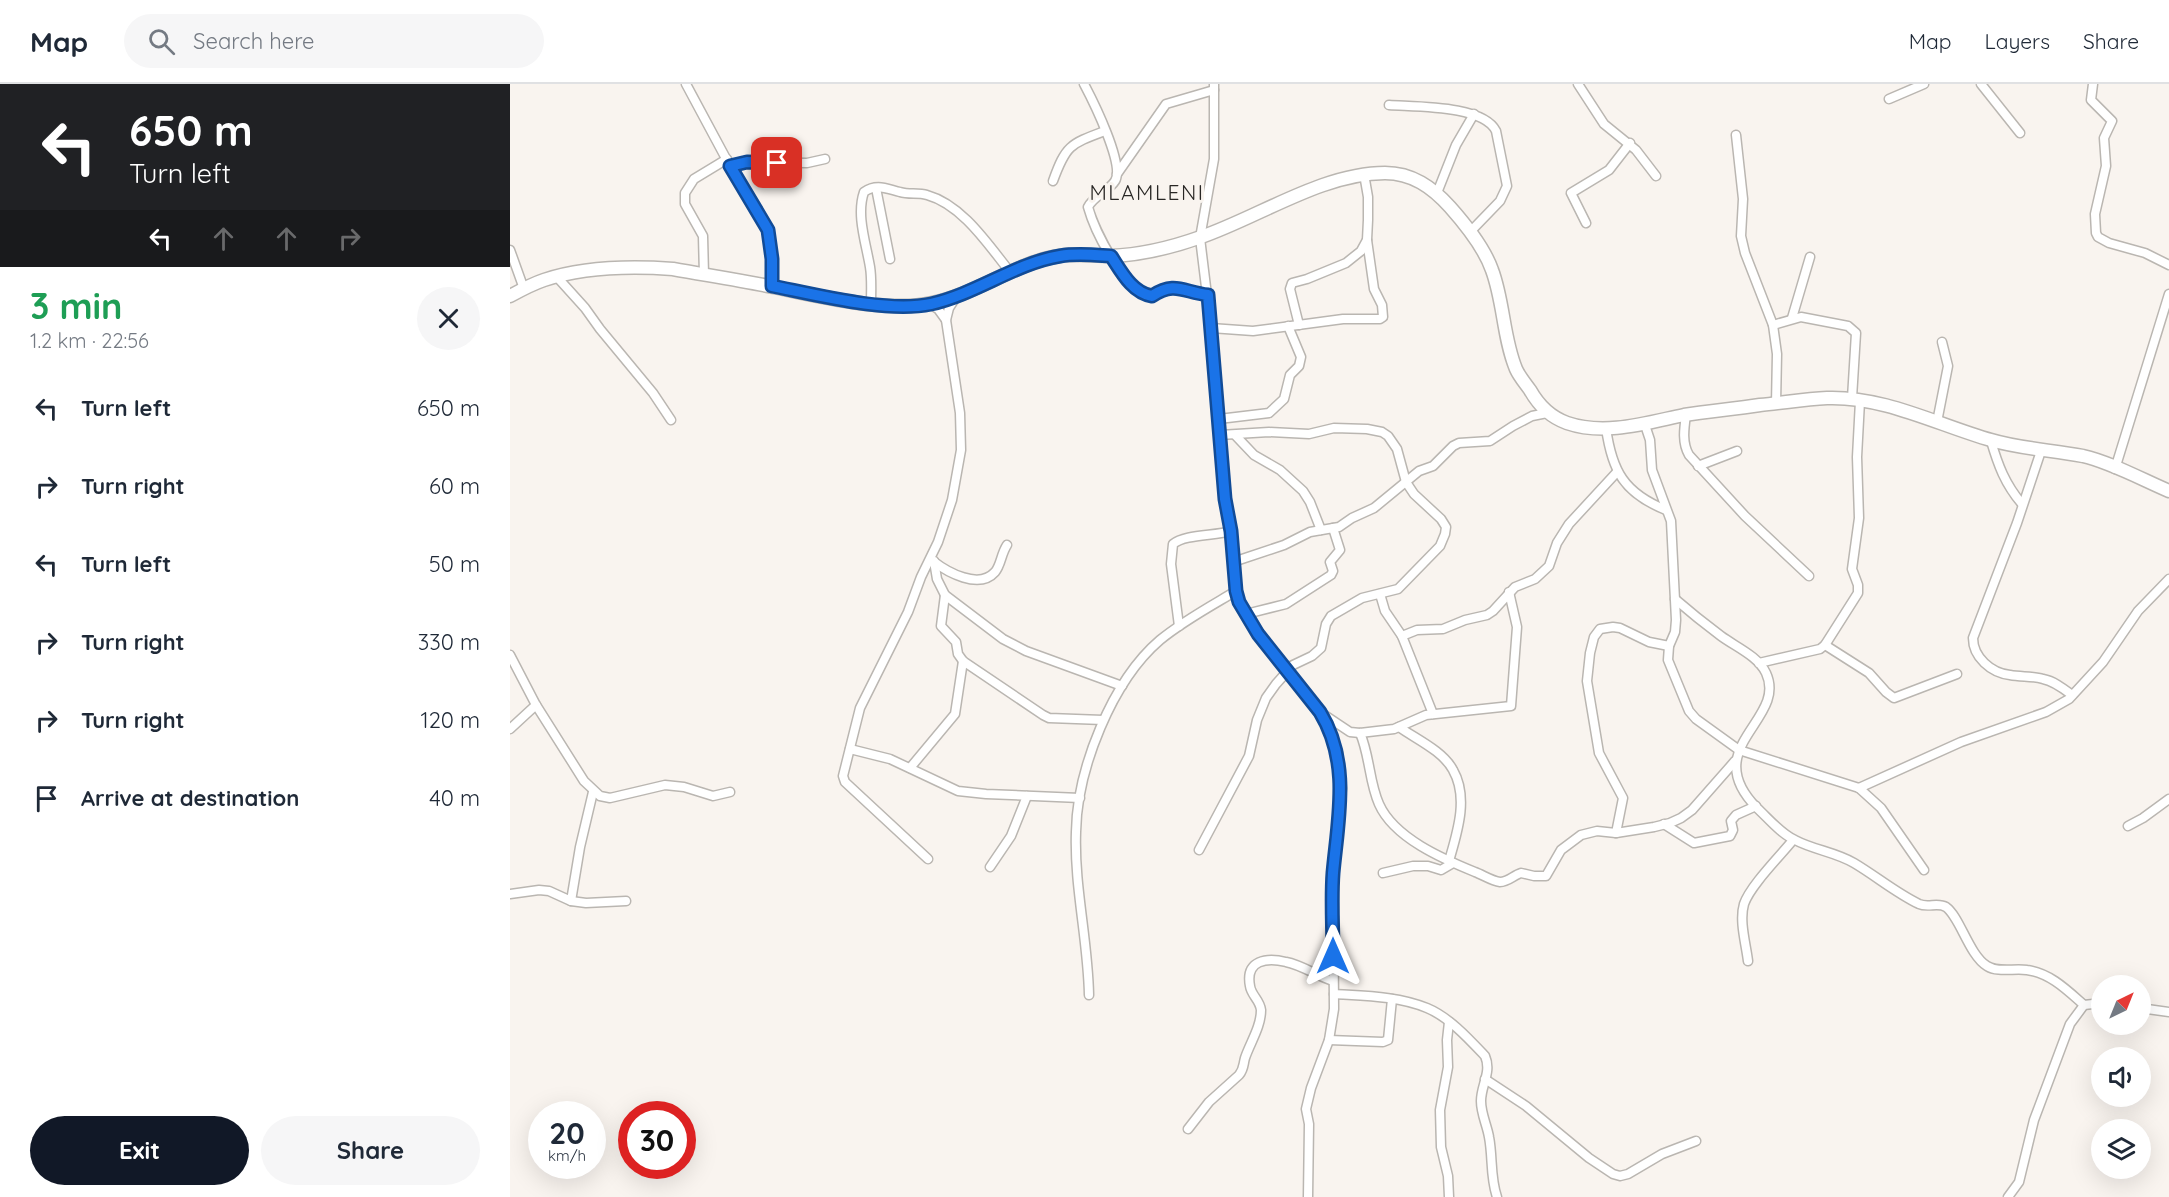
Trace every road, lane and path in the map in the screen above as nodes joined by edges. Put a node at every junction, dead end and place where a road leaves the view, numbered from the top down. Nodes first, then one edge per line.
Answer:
1 (686, 84) edge
2 (1084, 84) edge
3 (1578, 84) edge
4 (1924, 84) edge
5 (1981, 84) edge
6 (2093, 84) edge
7 (1214, 87) edge
8 (1889, 99) dead end
9 (1389, 105) dead end
10 (1474, 114) junction
11 (1105, 131) junction
12 (2020, 133) dead end
13 (1736, 135) dead end
14 (1630, 143) junction
15 (825, 159) dead end
16 (729, 163) junction
17 (1117, 174) junction
18 (1364, 174) junction
19 (1656, 176) dead end
20 (1053, 181) dead end
21 (876, 188) junction
22 (1437, 193) junction
23 (1586, 224) dead end
24 (1470, 232) junction
25 (1200, 238) junction
26 (1367, 240) junction
27 (510, 250) edge
28 (1111, 256) junction
29 (1810, 257) dead end
30 (891, 259) dead end
31 (2169, 265) edge
32 (1011, 273) junction
33 (704, 275) junction
34 (557, 277) junction
35 (772, 286) junction
36 (524, 289) junction
37 (2169, 294) edge
38 (1208, 295) junction
39 (510, 296) edge
40 (956, 297) junction
41 (871, 304) junction
42 (930, 304) junction
43 (1792, 318) junction
44 (946, 320) junction
45 (1299, 325) junction
46 (1773, 325) junction
47 (1288, 326) junction
48 (1211, 328) junction
49 (1942, 342) dead end
50 (1856, 400) junction
51 (1776, 404) junction
52 (1547, 413) junction
53 (1686, 415) junction
54 (1219, 419) junction
55 (671, 420) dead end
56 (1937, 422) junction
57 (1645, 425) junction
58 (1606, 428) junction
59 (1220, 435) junction
60 (1235, 435) junction
61 (1991, 441) junction
62 (1737, 451) dead end
63 (2041, 451) junction
64 (1698, 466) junction
65 (2115, 469) junction
66 (1617, 472) junction
67 (1406, 482) junction
68 (2169, 492) edge
69 (2022, 504) junction
70 (1666, 510) junction
71 (1333, 528) junction
72 (1321, 530) junction
73 (1231, 531) junction
74 (1007, 545) dead end
75 (932, 560) junction
76 (1233, 562) junction
77 (1809, 576) dead end
78 (2169, 579) edge
79 (1236, 591) junction
80 (1509, 592) junction
81 (1380, 594) junction
82 (945, 596) junction
83 (1675, 599) junction
84 (1246, 614) junction
85 (1179, 626) junction
86 (1402, 636) junction
87 (1825, 645) junction
88 (1669, 646) junction
89 (510, 657) edge
90 (963, 661) junction
91 (1760, 663) junction
92 (1287, 673) junction
93 (1957, 674) dead end
94 (1122, 686) junction
95 (2072, 695) junction
96 (536, 705) junction
97 (1320, 712) junction
98 (1433, 714) junction
99 (1103, 720) junction
100 (1398, 727) junction
101 (510, 729) edge
102 (1360, 734) junction
103 (850, 749) junction
104 (1738, 754) junction
105 (910, 768) junction
106 (1859, 788) junction
107 (593, 792) junction
108 (730, 792) dead end
109 (1027, 796) junction
110 (1080, 798) junction
111 (2169, 799) edge
112 (1756, 806) junction
113 (1664, 824) junction
114 (2128, 826) dead end
115 (1616, 832) junction
116 (1793, 840) junction
117 (1200, 850) dead end
118 (928, 859) dead end
119 (1451, 862) junction
120 (990, 867) dead end
121 (1924, 870) dead end
122 (1383, 873) dead end
123 (510, 894) edge
124 (571, 901) junction
125 (626, 901) dead end
126 (1748, 961) dead end
127 (1333, 981) junction
128 (1334, 994) junction
129 (1089, 995) dead end
130 (1392, 999) junction
131 (2091, 1004) edge
132 (2084, 1005) junction
133 (2151, 1010) edge
134 (2169, 1012) edge
135 (1449, 1022) junction
136 (1329, 1040) junction
137 (1485, 1079) junction
138 (1188, 1129) dead end
139 (1696, 1141) dead end
140 (1308, 1197) edge
141 (1449, 1197) edge
142 (1497, 1197) edge
143 (2008, 1197) edge

1 - 16 street
2 - 11 street
3 - 14 street
4 - 8 street
5 - 12 street
6 - 31 street
7 - 17 street
7 - 25 street
9 - 10 street
10 - 22 street
10 - 24 street
11 - 17 street
11 - 20 street
13 - 46 street
14 - 19 street
14 - 23 street
15 - 16 street
16 - 33 street
16 - 35 street
17 - 28 street
18 - 22 main road
18 - 25 main road
18 - 26 street
21 - 30 street
21 - 32 street
21 - 41 street
22 - 24 main road
24 - 52 main road
25 - 28 main road
25 - 38 street
26 - 45 street
26 - 45 street
27 - 36 street
28 - 32 main road
28 - 38 street
29 - 43 street
32 - 40 main road
33 - 34 main road
33 - 35 main road
34 - 36 main road
34 - 55 street
35 - 41 main road
36 - 39 main road
37 - 65 street
38 - 48 street
40 - 42 main road
40 - 44 street
41 - 42 main road
42 - 44 street
43 - 46 street
43 - 50 street
44 - 75 street
45 - 47 street
46 - 51 street
47 - 48 street
47 - 54 street
48 - 54 street
49 - 56 street
50 - 51 main road
50 - 56 main road
50 - 87 street
51 - 53 main road
52 - 58 main road
52 - 67 street
53 - 57 main road
53 - 64 street
54 - 59 street
56 - 61 main road
57 - 58 main road
57 - 70 street
58 - 66 street
59 - 60 street
59 - 73 street
60 - 67 street
60 - 72 street
61 - 63 main road
61 - 69 street
62 - 64 street
63 - 65 main road
63 - 69 street
64 - 77 street
65 - 68 main road
66 - 70 street
66 - 80 street
67 - 71 street
67 - 81 street
69 - 95 street
70 - 83 street
71 - 72 street
71 - 84 street
72 - 76 street
73 - 76 street
73 - 85 street
74 - 75 street
75 - 82 street
75 - 103 street
76 - 79 street
78 - 95 street
79 - 84 street
79 - 85 street
80 - 86 street
80 - 98 street
81 - 86 street
81 - 92 street
82 - 90 street
82 - 94 street
83 - 88 street
83 - 91 street
84 - 92 street
85 - 94 street
86 - 98 street
87 - 91 street
87 - 93 street
88 - 104 street
88 - 115 street
89 - 96 street
90 - 99 street
90 - 105 street
91 - 104 street
92 - 97 street
92 - 117 street
94 - 99 street
95 - 106 street
96 - 101 street
96 - 107 street
97 - 102 street
97 - 127 street
98 - 100 street
99 - 110 street
100 - 102 street
100 - 119 street
102 - 119 street
103 - 105 street
103 - 118 street
104 - 106 street
104 - 112 street
104 - 113 street
105 - 109 street
106 - 121 street
107 - 108 street
107 - 124 street
109 - 110 street
109 - 120 street
110 - 129 street
111 - 114 street
112 - 113 street
112 - 116 street
113 - 115 street
115 - 119 street
116 - 126 street
116 - 132 street
119 - 122 street
123 - 124 street
124 - 125 street
127 - 128 street
127 - 138 street
128 - 130 street
128 - 136 street
130 - 135 street
130 - 136 street
131 - 132 street
132 - 143 street
133 - 134 street
135 - 137 street
135 - 141 street
136 - 140 street
137 - 139 street
137 - 142 street

